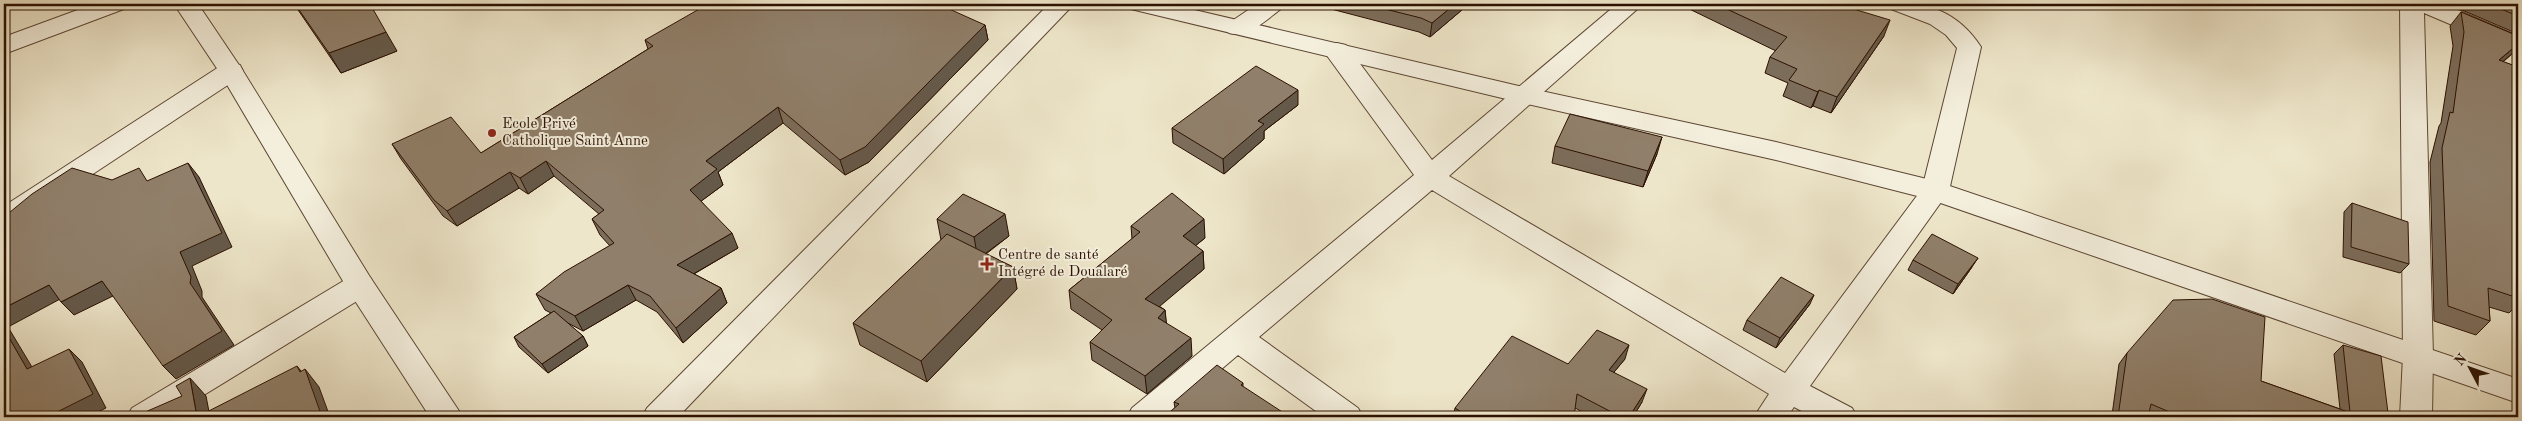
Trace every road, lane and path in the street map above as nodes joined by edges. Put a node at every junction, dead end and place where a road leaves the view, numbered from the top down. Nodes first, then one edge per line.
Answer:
1 (116, 4) edge
2 (1062, 4) edge
3 (1139, 4) edge
4 (1273, 4) edge
5 (1631, 4) edge
6 (1899, 4) edge
7 (2412, 4) edge
8 (2424, 4) edge
9 (200, 9) edge
10 (1237, 28) junction
11 (2518, 45) edge
12 (4, 46) edge
13 (1337, 51) junction
14 (231, 71) junction
15 (1523, 95) junction
16 (1430, 177) junction
17 (1935, 191) junction
18 (4, 219) edge
19 (360, 285) junction
20 (1237, 338) junction
21 (2418, 356) junction
22 (1790, 390) junction
23 (2518, 391) edge
24 (144, 417) edge
25 (448, 417) edge
26 (658, 417) edge
27 (1143, 417) edge
28 (1348, 417) edge
29 (1770, 417) edge
30 (1840, 417) edge
31 (2416, 417) edge

1 - 12 street
2 - 26 street
3 - 10 street
4 - 10 street
5 - 15 street
6 - 17 street
7 - 21 street
8 - 11 street
9 - 14 street
10 - 13 street
13 - 15 street
13 - 16 street
14 - 18 street
14 - 19 street
15 - 16 street
15 - 17 street
16 - 20 street
16 - 22 street
17 - 21 street
17 - 22 street
19 - 24 street
19 - 25 street
20 - 27 street
20 - 28 street
21 - 23 street
21 - 31 street
22 - 29 street
22 - 30 street

